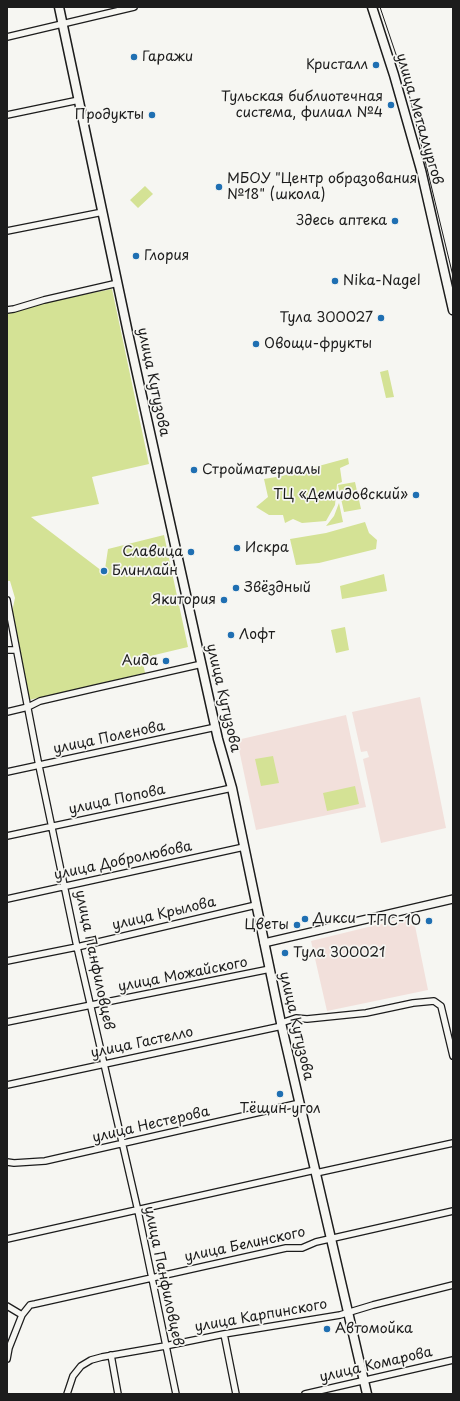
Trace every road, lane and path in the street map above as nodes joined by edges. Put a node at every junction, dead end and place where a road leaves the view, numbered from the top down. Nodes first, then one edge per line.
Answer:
1 (59, 7) edge
2 (134, 7) edge
3 (372, 7) edge
4 (63, 25) junction
5 (7, 38) edge
6 (79, 100) junction
7 (7, 116) edge
8 (103, 212) junction
9 (7, 231) edge
10 (118, 283) junction
11 (7, 310) edge
12 (453, 310) edge
13 (7, 600) edge
14 (7, 650) edge
15 (16, 650) junction
16 (202, 664) junction
17 (28, 707) junction
18 (7, 712) edge
19 (216, 727) junction
20 (39, 766) junction
21 (7, 772) edge
22 (232, 788) junction
23 (52, 826) junction
24 (7, 836) edge
25 (244, 847) junction
26 (65, 886) junction
27 (7, 899) edge
28 (453, 899) edge
29 (256, 905) junction
30 (264, 943) junction
31 (77, 947) junction
32 (7, 961) edge
33 (270, 970) junction
34 (91, 1005) junction
35 (7, 1022) edge
36 (282, 1025) junction
37 (453, 1056) edge
38 (104, 1064) junction
39 (7, 1085) edge
40 (300, 1103) junction
41 (123, 1143) junction
42 (453, 1143) edge
43 (7, 1162) edge
44 (315, 1171) junction
45 (138, 1211) junction
46 (453, 1211) edge
47 (7, 1239) edge
48 (331, 1240) junction
49 (151, 1278) junction
50 (453, 1285) edge
51 (7, 1306) edge
52 (348, 1313) junction
53 (22, 1315) junction
54 (224, 1334) junction
55 (165, 1346) junction
56 (111, 1355) junction
57 (7, 1359) edge
58 (453, 1360) edge
59 (364, 1381) junction
60 (67, 1394) edge
61 (118, 1394) edge
62 (176, 1394) edge
63 (236, 1394) edge
64 (305, 1394) edge
65 (367, 1394) edge

1 - 4 main road, улица Кутузова
2 - 4 street
3 - 12 main road, улица Металлургов
4 - 5 street
4 - 6 main road, улица Кутузова
6 - 7 street
6 - 8 main road, улица Кутузова
8 - 9 street
8 - 10 main road, улица Кутузова
10 - 11 street
10 - 16 main road, улица Кутузова
13 - 15 street, улица Панфиловцев
14 - 15 street
15 - 17 street, улица Панфиловцев
16 - 17 street
16 - 19 main road, улица Кутузова
17 - 18 street
17 - 20 street, улица Панфиловцев
19 - 20 street, улица Поленова
19 - 22 main road, улица Кутузова
20 - 21 street, улица Поленова
20 - 23 street, улица Панфиловцев
22 - 23 street, улица Попова
22 - 25 main road, улица Кутузова
23 - 24 street, улица Попова
23 - 26 street, улица Панфиловцев
25 - 26 street, улица Добролюбова
25 - 29 main road, улица Кутузова
26 - 27 street, улица Добролюбова
26 - 31 street, улица Панфиловцев
28 - 30 street
29 - 30 main road, улица Кутузова
29 - 31 street, улица Крылова
30 - 33 main road, улица Кутузова
31 - 32 street, улица Крылова
31 - 34 street, улица Панфиловцев
33 - 34 street, улица Можайского
33 - 36 main road, улица Кутузова
34 - 35 street, улица Можайского
34 - 38 street, улица Панфиловцев
36 - 37 street, улица Гастелло
36 - 38 street, улица Гастелло
36 - 40 main road, улица Кутузова
38 - 39 street, улица Гастелло
38 - 41 street, улица Панфиловцев
40 - 41 street, улица Нестерова
40 - 44 main road, улица Кутузова
41 - 43 street, улица Нестерова
41 - 45 street, улица Панфиловцев
42 - 44 street
44 - 45 street
44 - 48 main road, улица Кутузова
45 - 47 street
45 - 49 street, улица Панфиловцев
46 - 48 street, улица Белинского
48 - 49 street, улица Белинского
48 - 52 main road, улица Кутузова
49 - 53 street, улица Белинского
49 - 55 street, улица Панфиловцев
50 - 52 street, улица Карпинского
51 - 53 street
52 - 54 street, улица Карпинского
52 - 59 main road, улица Кутузова
53 - 57 street
54 - 55 street, улица Карпинского
54 - 63 street
55 - 56 street, улица Карпинского
55 - 62 street, улица Панфиловцев
56 - 60 street, улица Карпинского
56 - 61 street
58 - 59 street, улица Комарова
59 - 64 street, улица Комарова
59 - 65 main road, улица Кутузова

